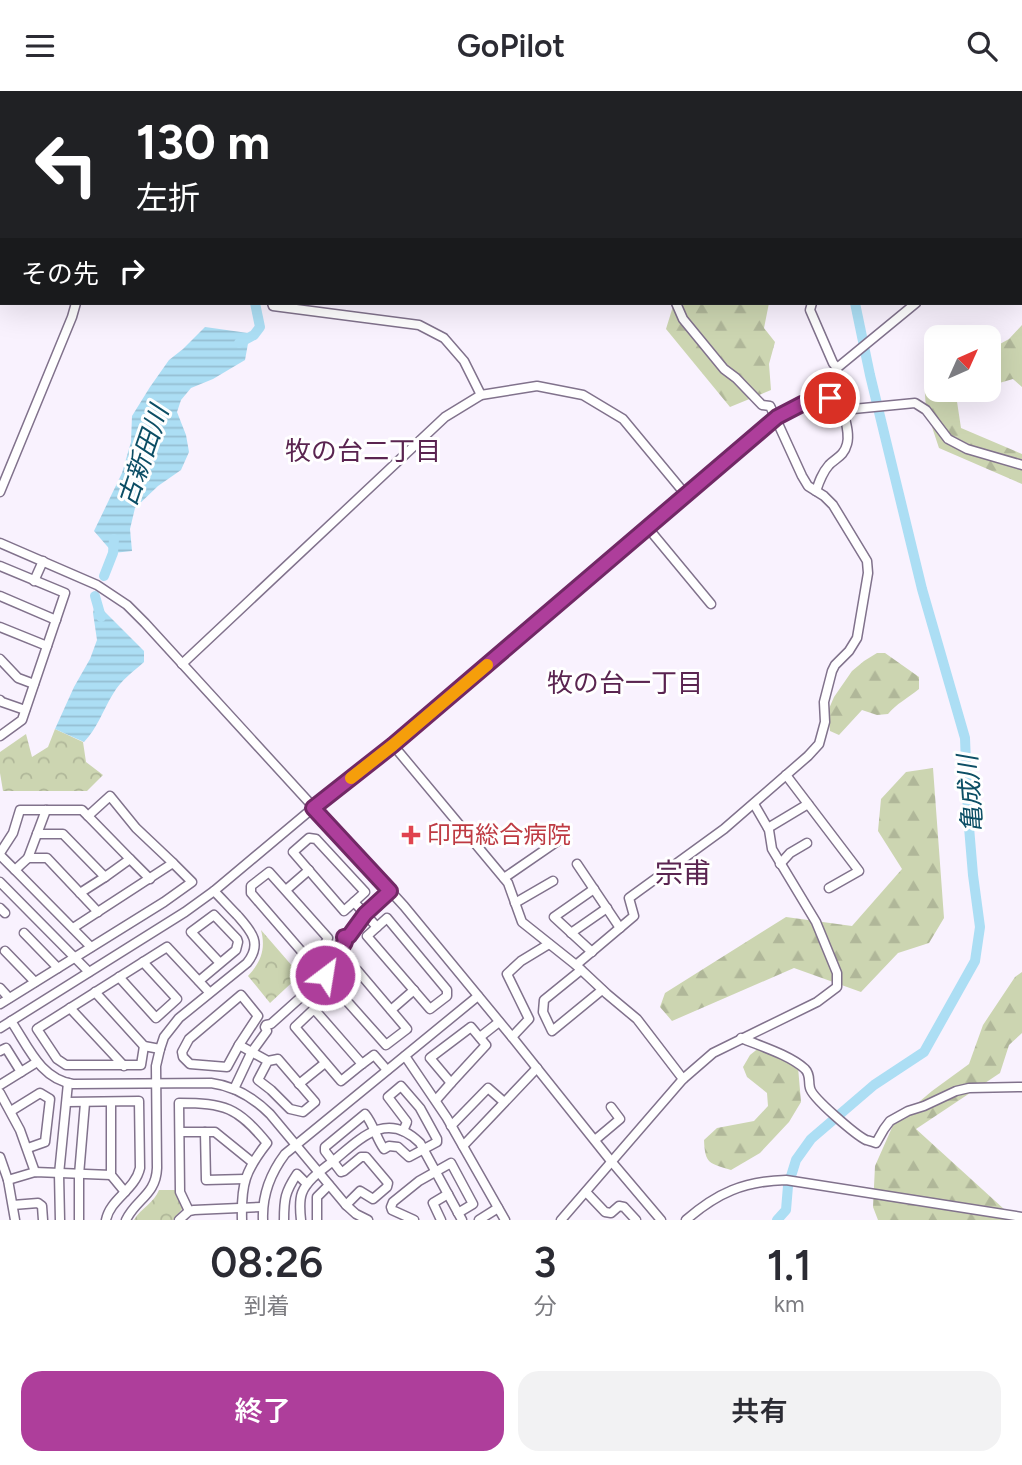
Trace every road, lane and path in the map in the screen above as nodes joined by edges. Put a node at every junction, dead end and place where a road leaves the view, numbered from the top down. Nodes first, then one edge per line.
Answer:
1 (75, 305) edge
2 (272, 305) edge
3 (677, 305) edge
4 (811, 305) edge
5 (914, 305) edge
6 (837, 368) junction
7 (481, 395) junction
8 (830, 398) junction
9 (843, 410) junction
10 (777, 417) junction
11 (1022, 465) edge
12 (816, 491) junction
13 (0, 492) edge
14 (686, 495) junction
15 (648, 528) junction
16 (0, 543) edge
17 (43, 561) junction
18 (0, 566) edge
19 (34, 581) junction
20 (0, 596) edge
21 (711, 604) dead end
22 (56, 620) junction
23 (0, 627) edge
24 (47, 646) junction
25 (0, 659) edge
26 (183, 664) junction
27 (34, 684) junction
28 (0, 700) edge
29 (26, 710) junction
30 (0, 736) edge
31 (393, 745) junction
32 (786, 775) junction
33 (754, 804) junction
34 (808, 804) junction
35 (313, 808) junction
36 (46, 810) junction
37 (88, 816) junction
38 (768, 828) junction
39 (37, 834) junction
40 (565, 837) dead end
41 (807, 843) dead end
42 (0, 854) edge
43 (27, 858) junction
44 (130, 859) junction
45 (173, 863) junction
46 (577, 864) dead end
47 (780, 864) junction
48 (15, 870) junction
49 (309, 870) junction
50 (105, 877) junction
51 (503, 878) junction
52 (150, 879) junction
53 (552, 881) dead end
54 (0, 882) edge
55 (829, 888) dead end
56 (594, 889) junction
57 (286, 890) junction
58 (214, 891) junction
59 (390, 891) junction
60 (80, 893) junction
61 (354, 902) junction
62 (516, 903) junction
63 (607, 908) junction
64 (98, 912) junction
65 (365, 914) junction
66 (377, 927) junction
67 (73, 928) junction
68 (620, 928) junction
69 (24, 933) dead end
70 (571, 933) junction
71 (549, 944) junction
72 (91, 947) junction
73 (5, 951) dead end
74 (592, 952) junction
75 (74, 957) junction
76 (143, 962) junction
77 (220, 963) junction
78 (579, 967) junction
79 (58, 968) junction
80 (89, 972) junction
81 (119, 977) junction
82 (199, 981) junction
83 (35, 982) junction
84 (0, 988) edge
85 (414, 990) junction
86 (602, 990) junction
87 (94, 992) junction
88 (209, 992) junction
89 (478, 996) junction
90 (9, 998) junction
91 (0, 1004) edge
92 (69, 1008) junction
93 (391, 1010) junction
94 (11, 1021) junction
95 (499, 1022) junction
96 (0, 1028) edge
97 (480, 1037) junction
98 (512, 1037) junction
99 (741, 1038) junction
100 (239, 1045) junction
101 (144, 1047) junction
102 (160, 1048) junction
103 (0, 1051) edge
104 (251, 1053) junction
105 (405, 1056) junction
106 (268, 1061) junction
107 (37, 1062) junction
108 (325, 1063) junction
109 (362, 1064) junction
110 (124, 1066) junction
111 (537, 1068) junction
112 (387, 1070) junction
113 (21, 1072) junction
114 (683, 1079) junction
115 (68, 1083) junction
116 (156, 1083) junction
117 (452, 1083) junction
118 (299, 1084) junction
119 (0, 1085) edge
120 (1022, 1087) edge
121 (234, 1089) junction
122 (0, 1093) edge
123 (436, 1100) junction
124 (66, 1102) junction
125 (111, 1102) junction
126 (504, 1102) junction
127 (85, 1103) junction
128 (611, 1107) dead end
129 (11, 1111) junction
130 (451, 1126) junction
131 (374, 1130) junction
132 (403, 1131) junction
133 (180, 1132) junction
134 (205, 1132) junction
135 (595, 1140) junction
136 (296, 1145) junction
137 (463, 1146) junction
138 (28, 1148) junction
139 (424, 1149) junction
140 (0, 1157) edge
141 (333, 1161) junction
142 (611, 1161) junction
143 (253, 1162) junction
144 (436, 1171) junction
145 (35, 1172) junction
146 (319, 1173) junction
147 (59, 1174) junction
148 (79, 1175) junction
149 (111, 1175) junction
150 (246, 1179) junction
151 (8, 1180) junction
152 (307, 1184) junction
153 (329, 1185) junction
154 (125, 1192) junction
155 (586, 1192) junction
156 (448, 1194) junction
157 (13, 1205) junction
158 (345, 1205) junction
159 (262, 1207) junction
160 (242, 1208) junction
161 (498, 1209) junction
162 (189, 1211) junction
163 (460, 1216) edge
164 (609, 1217) edge
165 (1022, 1217) edge
166 (567, 1218) edge
167 (15, 1220) edge
168 (43, 1220) edge
169 (60, 1220) edge
170 (79, 1220) edge
171 (106, 1220) edge
172 (126, 1220) edge
173 (179, 1220) edge
174 (242, 1220) edge
175 (263, 1220) edge
176 (284, 1220) edge
177 (301, 1220) edge
178 (317, 1220) edge
179 (368, 1220) edge
180 (414, 1220) edge
181 (441, 1220) edge
182 (479, 1220) edge
183 (505, 1220) edge
184 (636, 1220) edge
185 (661, 1220) edge
186 (686, 1220) edge

1 - 13 street
2 - 7 street
3 - 10 street
4 - 6 street
5 - 6 street
6 - 8 street
7 - 14 street
7 - 26 street
8 - 9 street
8 - 10 street
9 - 11 street
9 - 12 street
10 - 12 street
10 - 14 street
12 - 32 street
14 - 15 street
15 - 21 street
15 - 31 street
16 - 17 street
17 - 19 street
17 - 26 street
18 - 19 street
19 - 22 street
20 - 22 street
22 - 24 street
23 - 24 street
24 - 27 street
25 - 27 street
26 - 35 street
27 - 29 street
28 - 29 street
29 - 30 street
31 - 35 street
31 - 51 street
32 - 33 street
32 - 34 street
33 - 38 street
33 - 68 street
34 - 38 street
34 - 55 street
35 - 58 street
35 - 59 street
36 - 37 street
36 - 39 street
36 - 42 street
37 - 44 street
37 - 45 street
38 - 47 street
39 - 43 street
39 - 50 street
40 - 51 street
41 - 47 street
42 - 48 street
43 - 48 street
43 - 60 street
44 - 50 street
44 - 52 street
45 - 52 street
45 - 72 street
46 - 56 street
47 - 99 street
48 - 67 street
49 - 57 street
49 - 61 street
49 - 61 street
50 - 60 street
51 - 62 street
52 - 64 street
53 - 62 street
54 - 75 street
56 - 63 street
56 - 70 street
57 - 57 street
58 - 80 street
58 - 88 street
59 - 65 street
59 - 89 street
60 - 64 street
61 - 65 street
62 - 71 street
63 - 68 street
63 - 70 street
64 - 67 street
65 - 66 street
65 - 104 street
66 - 85 street
66 - 85 street
67 - 72 street
68 - 74 street
69 - 79 street
70 - 74 street
71 - 78 street
71 - 98 street
72 - 75 street
73 - 83 street
74 - 78 street
75 - 79 street
75 - 80 street
76 - 81 street
76 - 81 street
76 - 82 street
77 - 77 street
77 - 82 street
78 - 86 street
78 - 86 street
79 - 83 street
80 - 94 street
81 - 87 street
82 - 88 street
83 - 90 street
84 - 90 street
85 - 93 street
86 - 114 street
87 - 92 street
87 - 101 street
88 - 102 street
89 - 95 street
89 - 105 street
90 - 91 street
92 - 110 street
92 - 110 street
93 - 93 street
94 - 96 street
94 - 107 street
95 - 97 street
95 - 98 street
97 - 117 street
97 - 117 street
98 - 111 street
99 - 114 street
99 - 120 street
100 - 100 street
100 - 104 street
101 - 102 street
101 - 110 street
102 - 116 street
103 - 113 street
104 - 106 street
104 - 121 street
105 - 112 street
105 - 123 street
106 - 118 street
106 - 118 street
107 - 113 street
107 - 115 street
108 - 109 street
108 - 109 street
108 - 118 street
109 - 112 street
111 - 126 street
111 - 135 street
112 - 136 street
113 - 119 street
114 - 142 street
115 - 116 street
115 - 124 street
116 - 121 street
116 - 172 street
117 - 123 street
121 - 136 street
122 - 129 street
123 - 130 street
124 - 127 street
124 - 147 street
125 - 127 street
125 - 149 street
125 - 154 street
126 - 130 street
126 - 137 street
127 - 148 street
128 - 135 street
129 - 138 street
129 - 138 street
130 - 137 street
131 - 132 street
131 - 139 street
131 - 141 street
131 - 141 street
132 - 139 street
132 - 139 street
133 - 134 street
133 - 143 street
133 - 162 street
134 - 143 street
134 - 150 street
135 - 142 street
136 - 146 street
136 - 159 street
137 - 161 street
138 - 145 street
139 - 144 street
140 - 151 street
141 - 146 street
141 - 158 street
142 - 155 street
142 - 185 street
143 - 150 street
144 - 156 street
144 - 163 street
144 - 180 street
145 - 147 street
145 - 151 street
146 - 152 street
146 - 153 street
147 - 148 street
147 - 169 street
148 - 149 street
148 - 170 street
149 - 154 street
150 - 160 street
151 - 157 street
152 - 176 street
152 - 177 street
153 - 158 street
153 - 178 street
154 - 171 street
155 - 164 street
155 - 166 street
156 - 163 street
156 - 181 street
157 - 167 street
157 - 168 street
158 - 179 street
159 - 160 street
159 - 175 street
160 - 162 street
160 - 174 street
161 - 182 street
161 - 183 street
162 - 173 street
164 - 184 street
165 - 186 street

